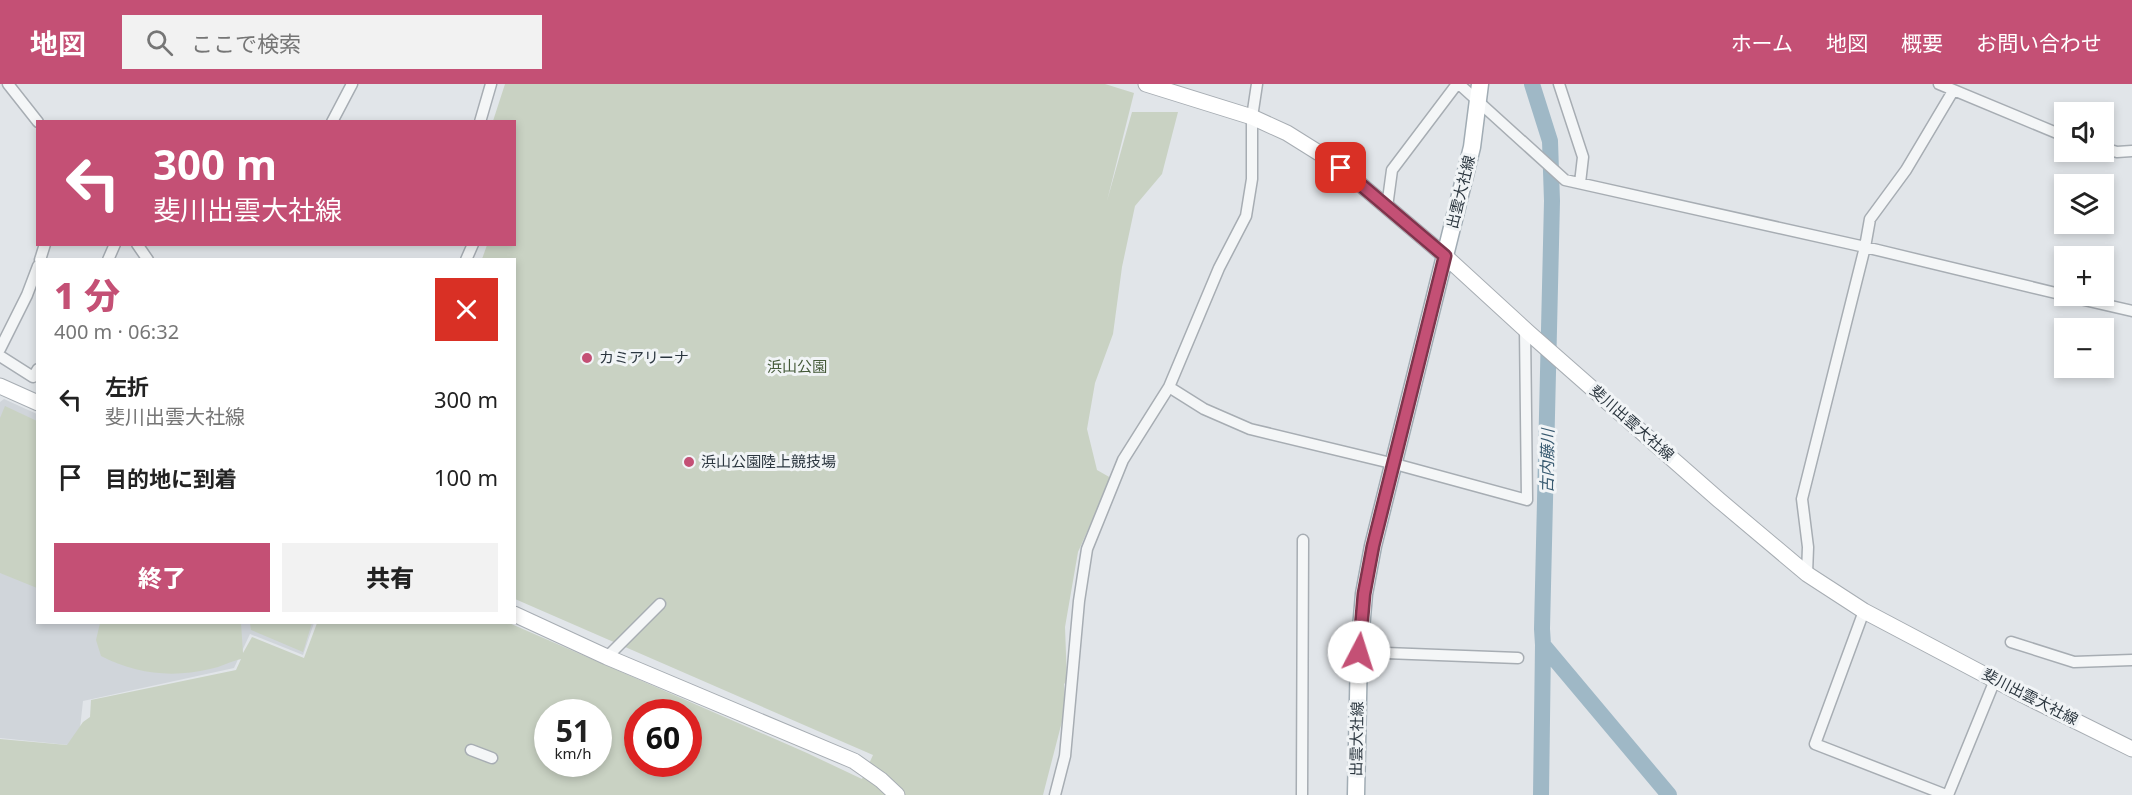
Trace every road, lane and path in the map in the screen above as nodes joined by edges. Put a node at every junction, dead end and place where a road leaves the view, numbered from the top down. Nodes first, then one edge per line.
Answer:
1 (8, 84) edge
2 (352, 84) edge
3 (491, 84) edge
4 (1146, 84) edge
5 (1257, 84) edge
6 (1458, 84) edge
7 (1559, 84) edge
8 (1939, 84) edge
9 (1480, 92) edge
10 (1953, 92) junction
11 (1252, 117) junction
12 (36, 120) edge
13 (333, 120) edge
14 (481, 120) edge
15 (2054, 132) edge
16 (2114, 151) edge
17 (2132, 151) edge
18 (1575, 182) junction
19 (1387, 207) junction
20 (138, 246) edge
21 (1865, 247) junction
22 (1445, 256) junction
23 (147, 258) edge
24 (36, 271) edge
25 (2054, 292) edge
26 (2111, 306) edge
27 (2132, 311) edge
28 (1527, 331) junction
29 (0, 349) edge
30 (0, 356) edge
31 (36, 372) edge
32 (0, 386) edge
33 (1169, 387) junction
34 (36, 402) edge
35 (1395, 464) junction
36 (1303, 540) dead end
37 (1807, 574) junction
38 (660, 604) dead end
39 (1864, 611) junction
40 (516, 615) edge
41 (2011, 642) dead end
42 (1359, 652) junction
43 (607, 657) junction
44 (1518, 658) dead end
45 (2132, 660) edge
46 (1995, 680) junction
47 (2132, 748) edge
48 (471, 750) dead end
49 (492, 758) dead end
50 (897, 795) edge
51 (1054, 795) edge
52 (1302, 795) edge
53 (1356, 795) edge
54 (1947, 795) edge

1 - 12 street
2 - 13 street
3 - 14 street
4 - 11 main road, 斐川出雲大社線
5 - 11 street
6 - 9 street
6 - 19 street
7 - 18 street
8 - 10 street
9 - 18 street
9 - 22 main road, 出雲大社線
10 - 15 street
10 - 21 street
11 - 19 main road, 斐川出雲大社線
11 - 33 street
16 - 17 street
18 - 21 street
19 - 22 main road, 斐川出雲大社線
20 - 23 street
21 - 25 street
21 - 37 street
22 - 28 main road, 斐川出雲大社線
22 - 35 main road, 出雲大社線
24 - 29 street
26 - 27 street
28 - 35 street
28 - 37 main road, 斐川出雲大社線
30 - 31 street
32 - 34 main road
33 - 35 street
33 - 51 street
35 - 42 main road, 出雲大社線
36 - 52 street
37 - 39 main road, 斐川出雲大社線
38 - 43 street
39 - 46 main road, 斐川出雲大社線
39 - 54 street
40 - 43 main road
41 - 45 street
42 - 44 street
42 - 53 main road, 出雲大社線
43 - 50 main road
46 - 47 main road, 斐川出雲大社線
46 - 54 street
48 - 49 street

